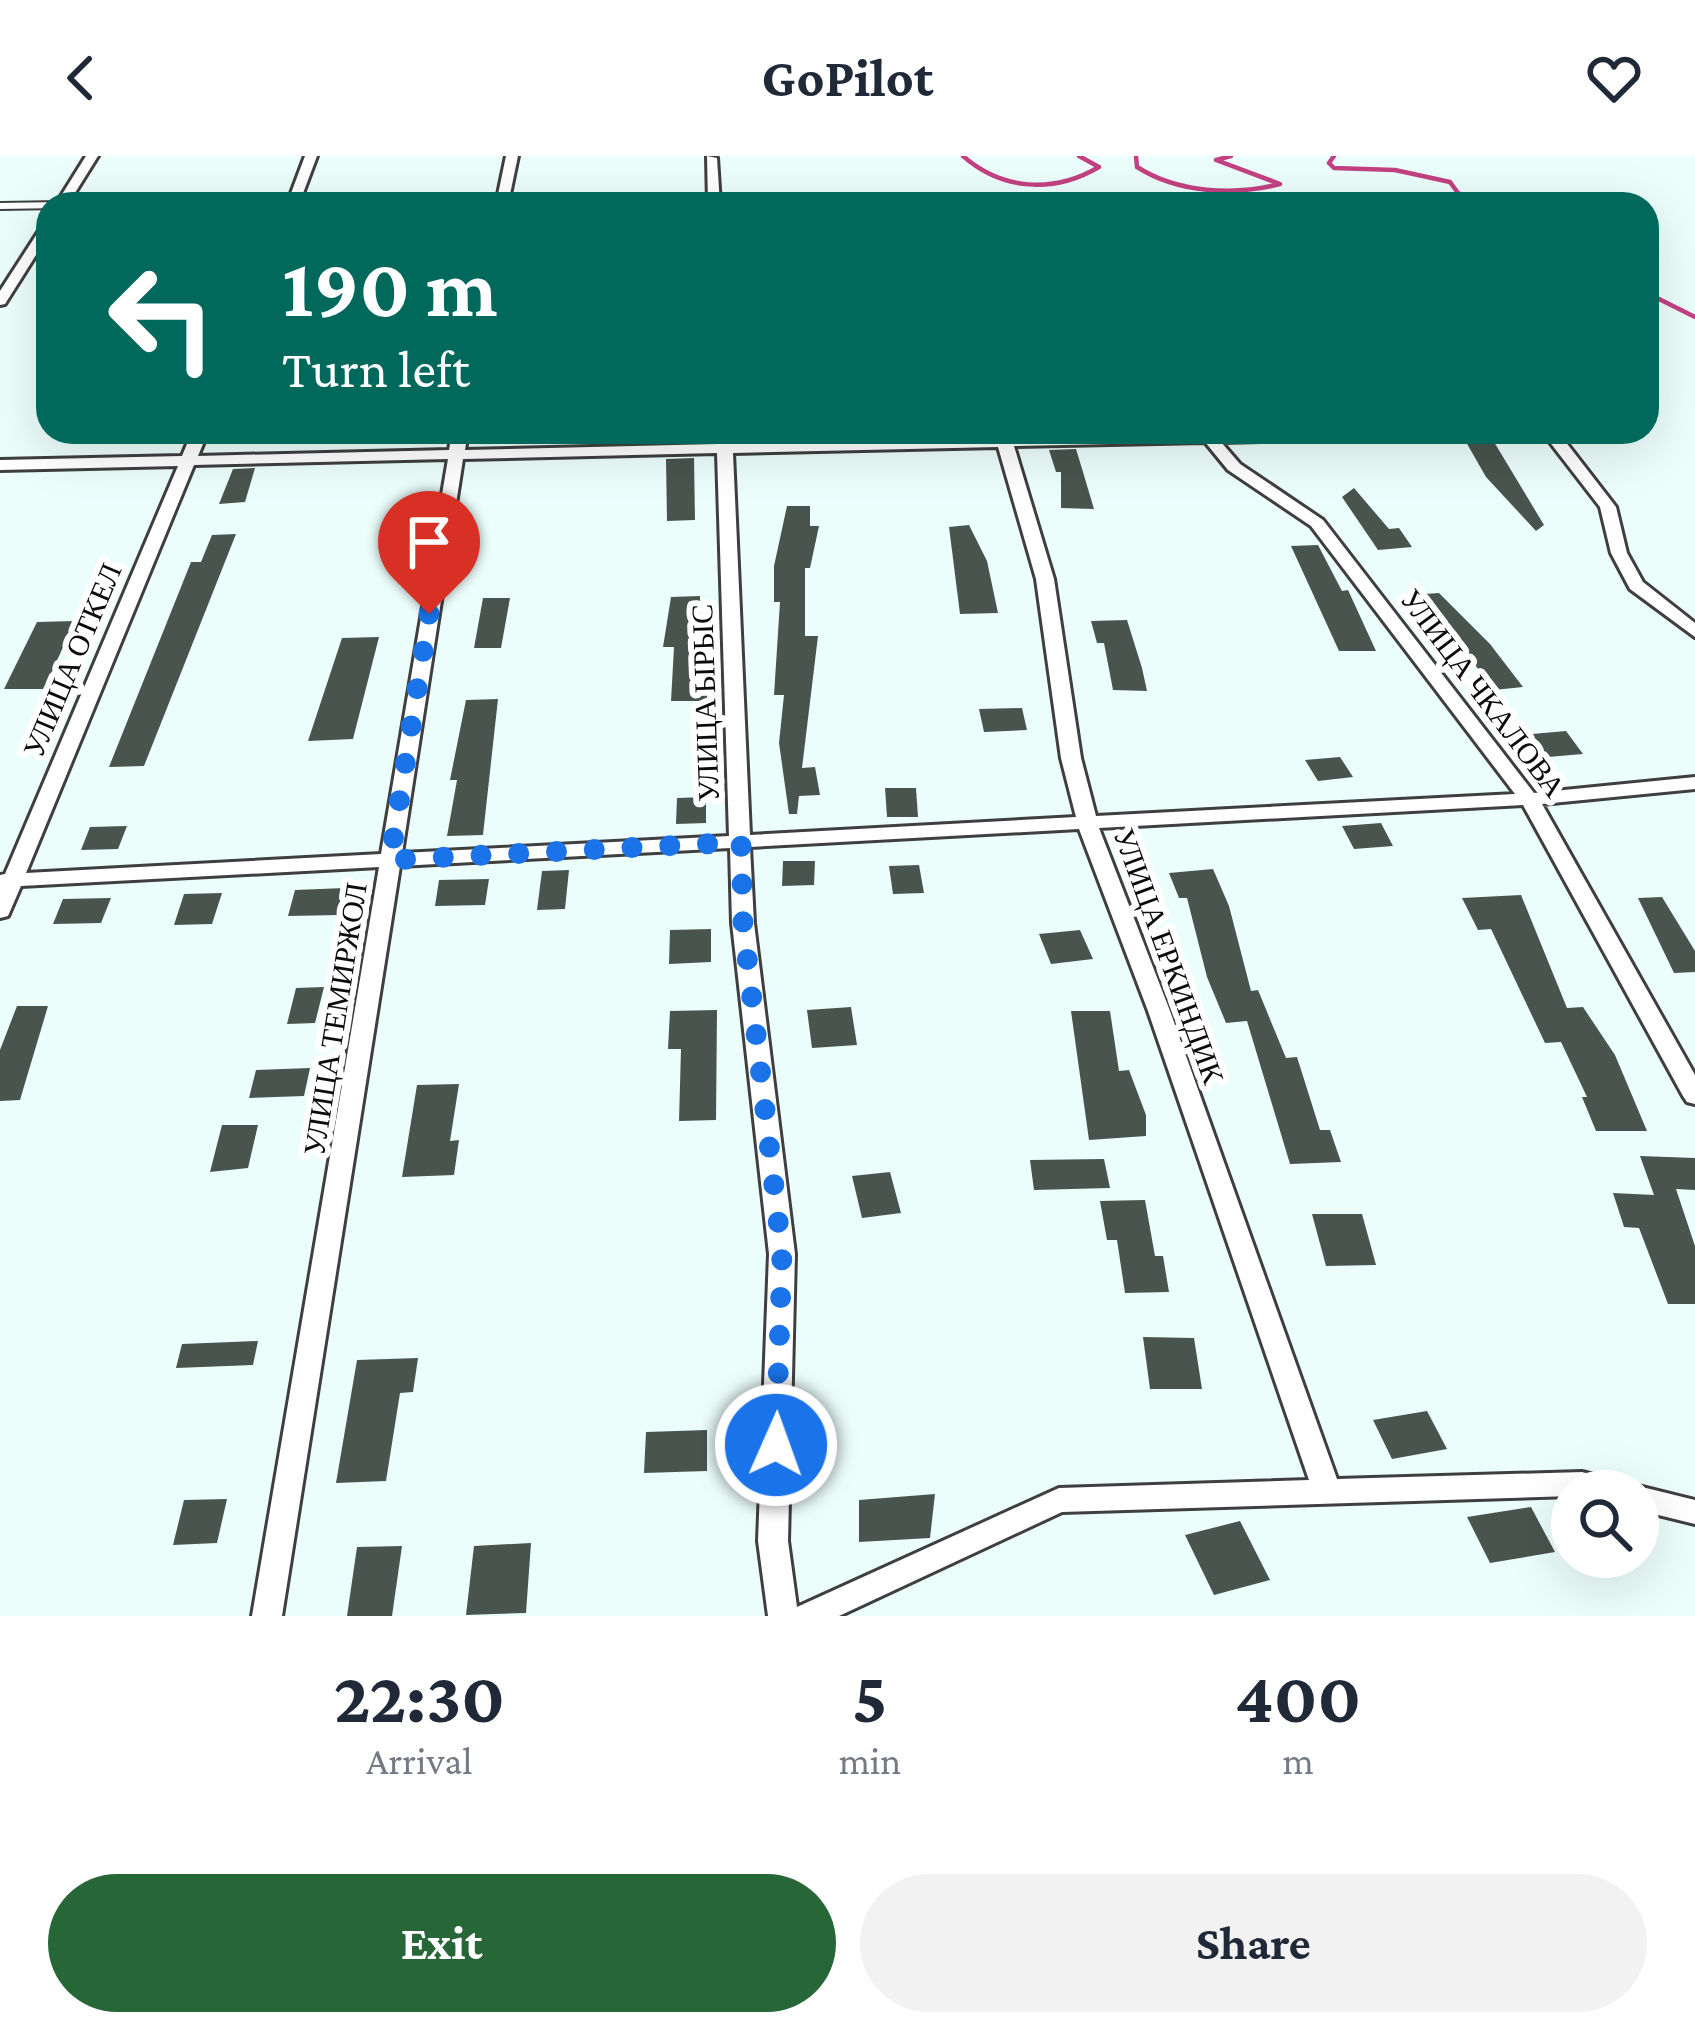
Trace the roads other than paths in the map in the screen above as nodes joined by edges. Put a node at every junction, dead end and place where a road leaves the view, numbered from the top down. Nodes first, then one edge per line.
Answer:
1 (92, 156) edge
2 (311, 156) edge
3 (512, 156) edge
4 (711, 158) edge
5 (69, 192) edge
6 (297, 192) edge
7 (504, 192) edge
8 (713, 192) edge
9 (36, 204) edge
10 (0, 206) edge
11 (36, 245) edge
12 (0, 302) edge
13 (195, 444) edge
14 (458, 444) edge
15 (674, 444) edge
16 (724, 444) edge
17 (1007, 444) edge
18 (1214, 444) edge
19 (1559, 444) edge
20 (456, 457) junction
21 (188, 461) junction
22 (0, 465) edge
23 (1695, 632) edge
24 (1695, 783) edge
25 (1529, 800) junction
26 (1088, 825) junction
27 (741, 842) junction
28 (390, 860) junction
29 (6, 881) edge
30 (0, 911) edge
31 (1695, 1095) edge
32 (1551, 1485) edge
33 (1326, 1490) junction
34 (1659, 1503) edge
35 (1695, 1512) edge
36 (268, 1616) edge
37 (783, 1616) edge
38 (808, 1616) edge

1 - 5 street
2 - 6 street
3 - 7 street
4 - 8 street
9 - 10 lane
11 - 12 street
13 - 21 street, УЛИЦА ОТКЕЛ
14 - 20 street, УЛИЦА ТЕМИРЖОЛ
15 - 20 street
16 - 27 street, УЛИЦА ЫРЫС
17 - 26 street, УЛИЦА ЕРКИНДИК
18 - 25 street, УЛИЦА ЧКАЛОВА
19 - 23 street
20 - 21 street
20 - 28 street, УЛИЦА ТЕМИРЖОЛ
21 - 22 street
21 - 29 street, УЛИЦА ОТКЕЛ
24 - 25 street
25 - 26 street
25 - 31 street, УЛИЦА ЧКАЛОВА
26 - 27 street
26 - 33 street, УЛИЦА ЕРКИНДИК
27 - 28 street
27 - 37 street, УЛИЦА ЫРЫС
28 - 29 street
28 - 36 street, УЛИЦА ТЕМИРЖОЛ
29 - 30 street, УЛИЦА ОТКЕЛ
32 - 33 street
33 - 38 street
34 - 35 street

